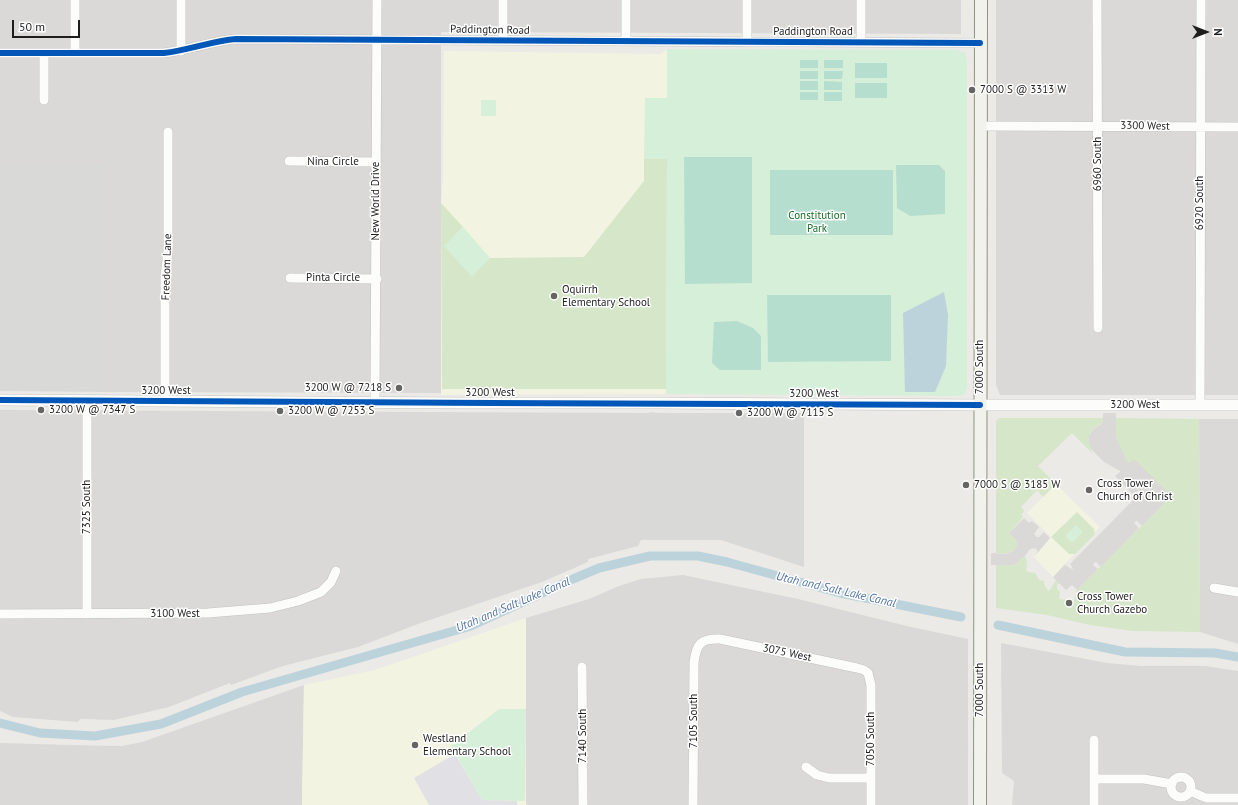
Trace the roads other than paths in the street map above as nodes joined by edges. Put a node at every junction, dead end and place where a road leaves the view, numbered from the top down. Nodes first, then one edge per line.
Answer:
1 (75, 0) edge
2 (181, 0) edge
3 (377, 0) edge
4 (503, 0) edge
5 (626, 0) edge
6 (747, 0) edge
7 (861, 0) edge
8 (981, 0) edge
9 (1097, 0) edge
10 (1201, 0) edge
11 (377, 39) junction
12 (503, 40) junction
13 (626, 41) junction
14 (747, 42) junction
15 (861, 42) junction
16 (980, 43) junction
17 (180, 51) junction
18 (44, 52) junction
19 (0, 53) edge
20 (75, 53) junction
21 (44, 100) dead end
22 (980, 126) junction
23 (1098, 126) junction
24 (1200, 127) junction
25 (1238, 127) edge
26 (168, 132) dead end
27 (289, 161) dead end
28 (376, 162) junction
29 (290, 278) dead end
30 (377, 279) junction
31 (1098, 328) dead end
32 (0, 400) edge
33 (87, 401) junction
34 (165, 401) junction
35 (375, 402) junction
36 (980, 405) junction
37 (1200, 405) junction
38 (1238, 405) edge
39 (336, 571) dead end
40 (1214, 588) dead end
41 (1238, 592) edge
42 (0, 614) edge
43 (87, 614) junction
44 (705, 640) joint
45 (582, 667) dead end
46 (868, 673) joint
47 (1094, 740) dead end
48 (806, 767) dead end
49 (871, 778) junction
50 (1094, 779) junction
51 (1172, 784) junction
52 (1190, 791) junction
53 (1238, 798) edge
54 (583, 805) edge
55 (694, 805) edge
56 (871, 805) edge
57 (980, 805) edge
58 (1094, 805) edge

1 - 20 street
2 - 17 street
3 - 11 street, New World Drive
4 - 12 street
5 - 13 street
6 - 14 street
7 - 15 street
8 - 16 main road, 7000 South
9 - 23 street, 6960 South
10 - 24 street, 6920 South
11 - 12 street, Paddington Road
11 - 17 street, Paddington Road
11 - 28 street, New World Drive
12 - 13 street, Paddington Road
13 - 14 street, Paddington Road
14 - 15 street, Paddington Road
15 - 16 street, Paddington Road
16 - 22 main road, 7000 South
17 - 20 street, Paddington Road
18 - 19 street, Paddington Road
18 - 20 street, Paddington Road
18 - 21 street
22 - 23 street, 3300 West
22 - 36 main road, 7000 South
23 - 24 street, 3300 West
23 - 31 street, 6960 South
24 - 25 street, 3300 West
24 - 37 street, 6920 South
26 - 34 street, Freedom Lane
27 - 28 street, Nina Circle
28 - 30 street, New World Drive
29 - 30 street, Pinta Circle
30 - 35 street, New World Drive
32 - 33 street, 3200 West
33 - 34 street, 3200 West
33 - 43 street, 7325 South
34 - 35 street, 3200 West
35 - 36 street, 3200 West
36 - 37 street, 3200 West
36 - 57 main road, 7000 South
37 - 38 street, 3200 West
39 - 43 street, 3100 West
40 - 41 street
42 - 43 street, 3100 West
44 - 46 street, 3075 West
44 - 55 street, 7105 South
45 - 54 street, 7140 South
46 - 49 street, 7050 South
47 - 50 street
48 - 49 street
49 - 56 street, 7050 South
50 - 51 street
50 - 58 street
51 - 52 street
51 - 52 street
52 - 53 street

